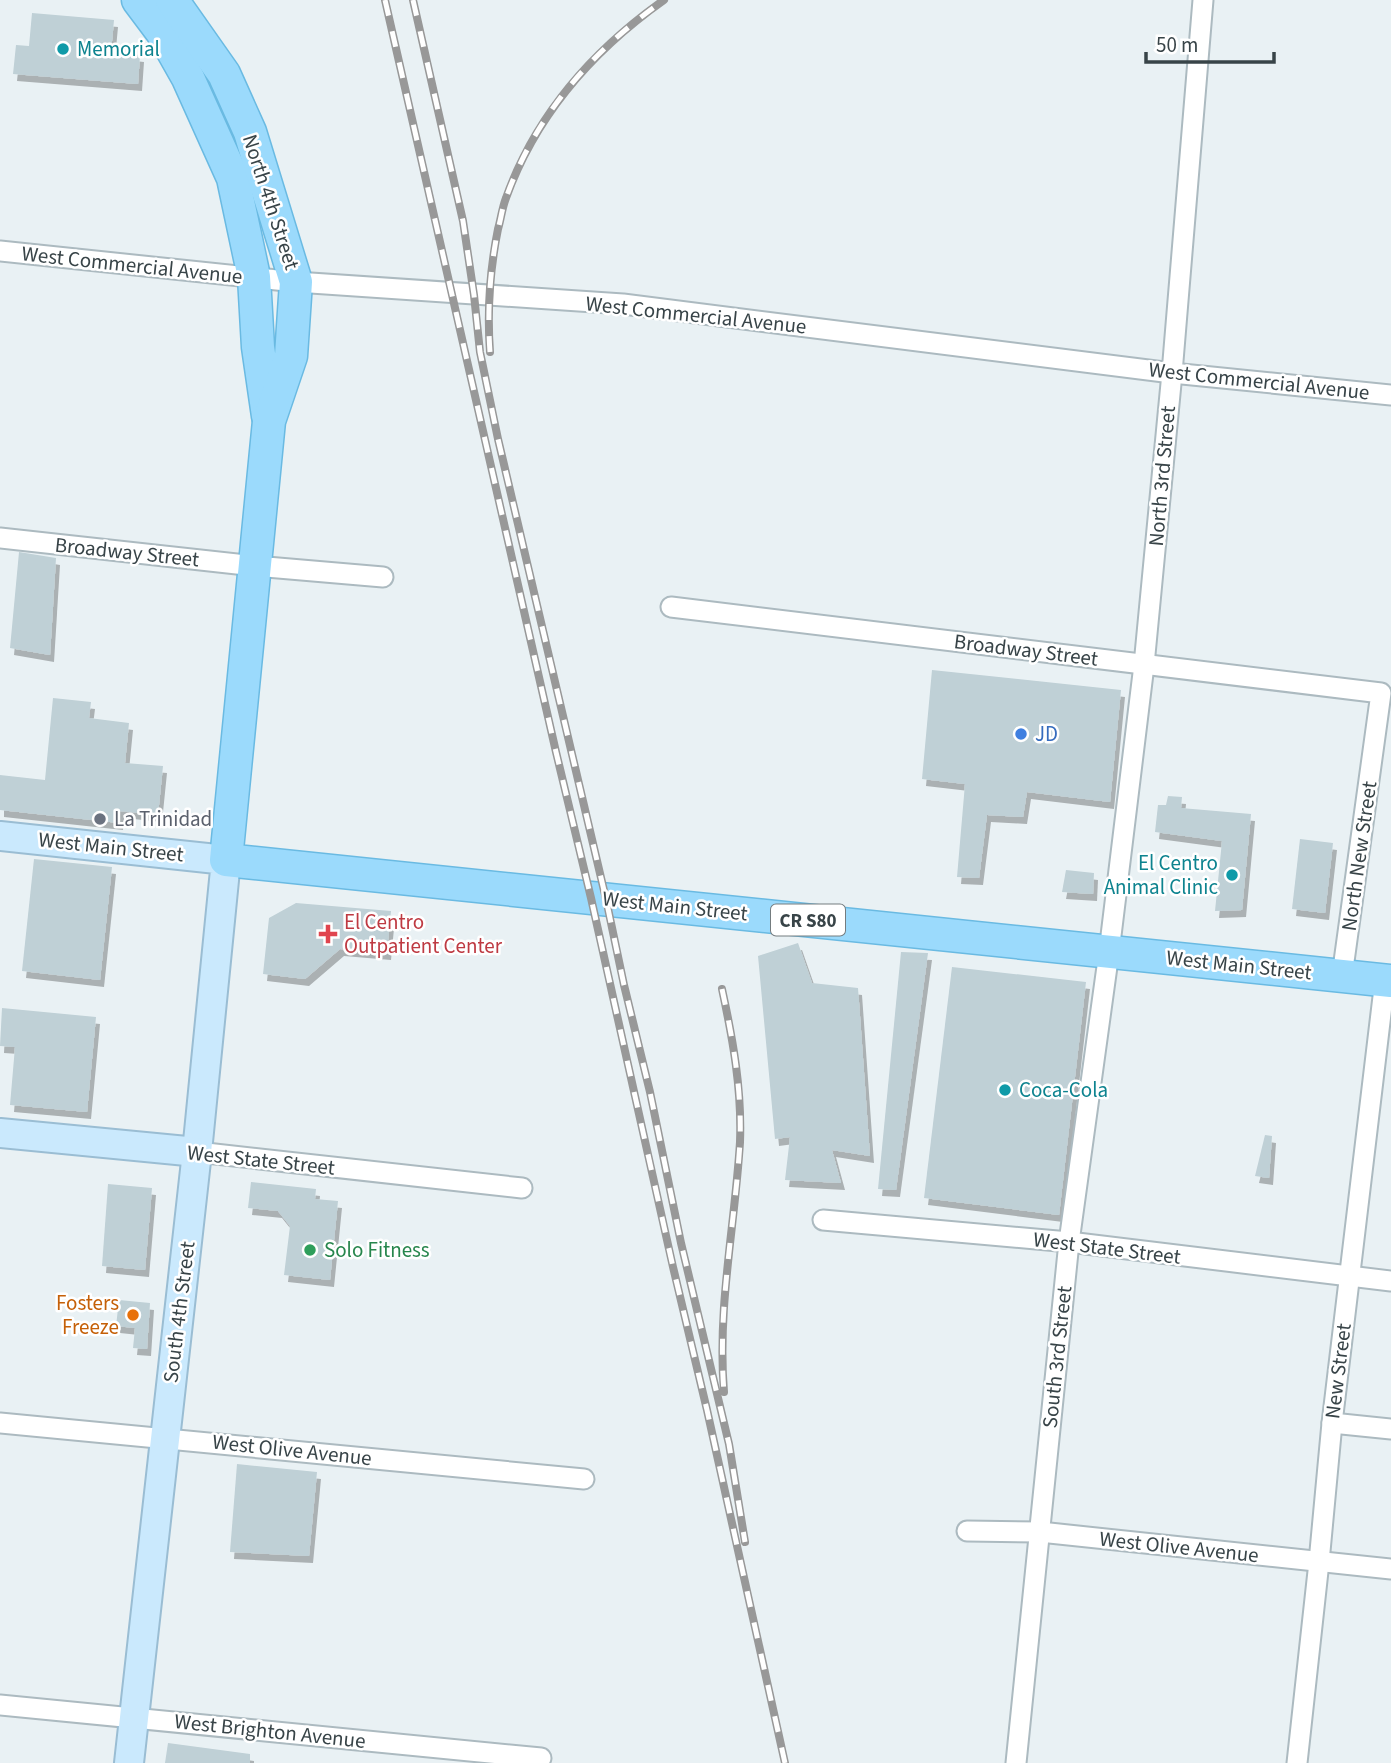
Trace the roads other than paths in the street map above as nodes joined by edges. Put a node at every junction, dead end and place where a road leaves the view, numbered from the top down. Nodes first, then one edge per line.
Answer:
1 (138, 0) edge
2 (173, 0) edge
3 (1203, 0) edge
4 (0, 251) edge
5 (254, 277) junction
6 (296, 282) junction
7 (1172, 373) junction
8 (1391, 395) edge
9 (269, 421) junction
10 (0, 538) edge
11 (254, 566) junction
12 (383, 577) dead end
13 (671, 607) dead end
14 (1144, 665) junction
15 (1381, 693) joint
16 (0, 836) edge
17 (226, 860) junction
18 (1109, 952) junction
19 (1342, 976) junction
20 (1388, 981) edge
21 (0, 1133) edge
22 (197, 1152) junction
23 (522, 1188) dead end
24 (823, 1220) dead end
25 (1069, 1242) junction
26 (1349, 1278) junction
27 (1391, 1282) edge
28 (0, 1423) edge
29 (1332, 1423) junction
30 (1391, 1429) edge
31 (165, 1438) junction
32 (584, 1479) dead end
33 (967, 1531) dead end
34 (1040, 1532) junction
35 (1320, 1562) junction
36 (1391, 1569) edge
37 (0, 1705) edge
38 (134, 1718) junction
39 (541, 1758) dead end
40 (129, 1763) edge
41 (1016, 1763) edge
42 (1297, 1763) edge

1 - 5 main road, North 4th Street
2 - 6 main road, North 4th Street
3 - 7 street, North 3rd Street
4 - 5 street, West Commercial Avenue
5 - 6 street, West Commercial Avenue
5 - 9 main road, North 4th Street
6 - 7 street, West Commercial Avenue
6 - 9 main road, North 4th Street
7 - 8 street, West Commercial Avenue
7 - 14 street, North 3rd Street
9 - 11 main road, North 4th Street
10 - 11 street, Broadway Street
11 - 12 street, Broadway Street
11 - 17 main road, North 4th Street
13 - 14 street, Broadway Street
14 - 15 street, Broadway Street
14 - 18 street, North 3rd Street
15 - 19 street, North New Street
16 - 17 main road, West Main Street
17 - 18 main road, West Main Street / CR S80
17 - 22 main road, South 4th Street
18 - 19 main road, West Main Street / CR S80
18 - 25 street, South 3rd Street
19 - 20 main road, West Main Street / CR S80
20 - 26 street, New Street
21 - 22 main road, West State Street
22 - 23 street, West State Street
22 - 31 main road, South 4th Street
24 - 25 street, West State Street
25 - 26 street, West State Street
25 - 34 street, South 3rd Street
26 - 27 street, West State Street
26 - 29 street, New Street
28 - 31 street, West Olive Avenue
29 - 30 street
29 - 35 street, New Street
31 - 32 street, West Olive Avenue
31 - 38 main road, South 4th Street
33 - 34 street, West Olive Avenue
34 - 35 street, West Olive Avenue
34 - 41 street, South 3rd Street
35 - 36 street, West Olive Avenue
35 - 42 street, New Street
37 - 38 street, West Brighton Avenue
38 - 39 street, West Brighton Avenue
38 - 40 main road, South 4th Street

